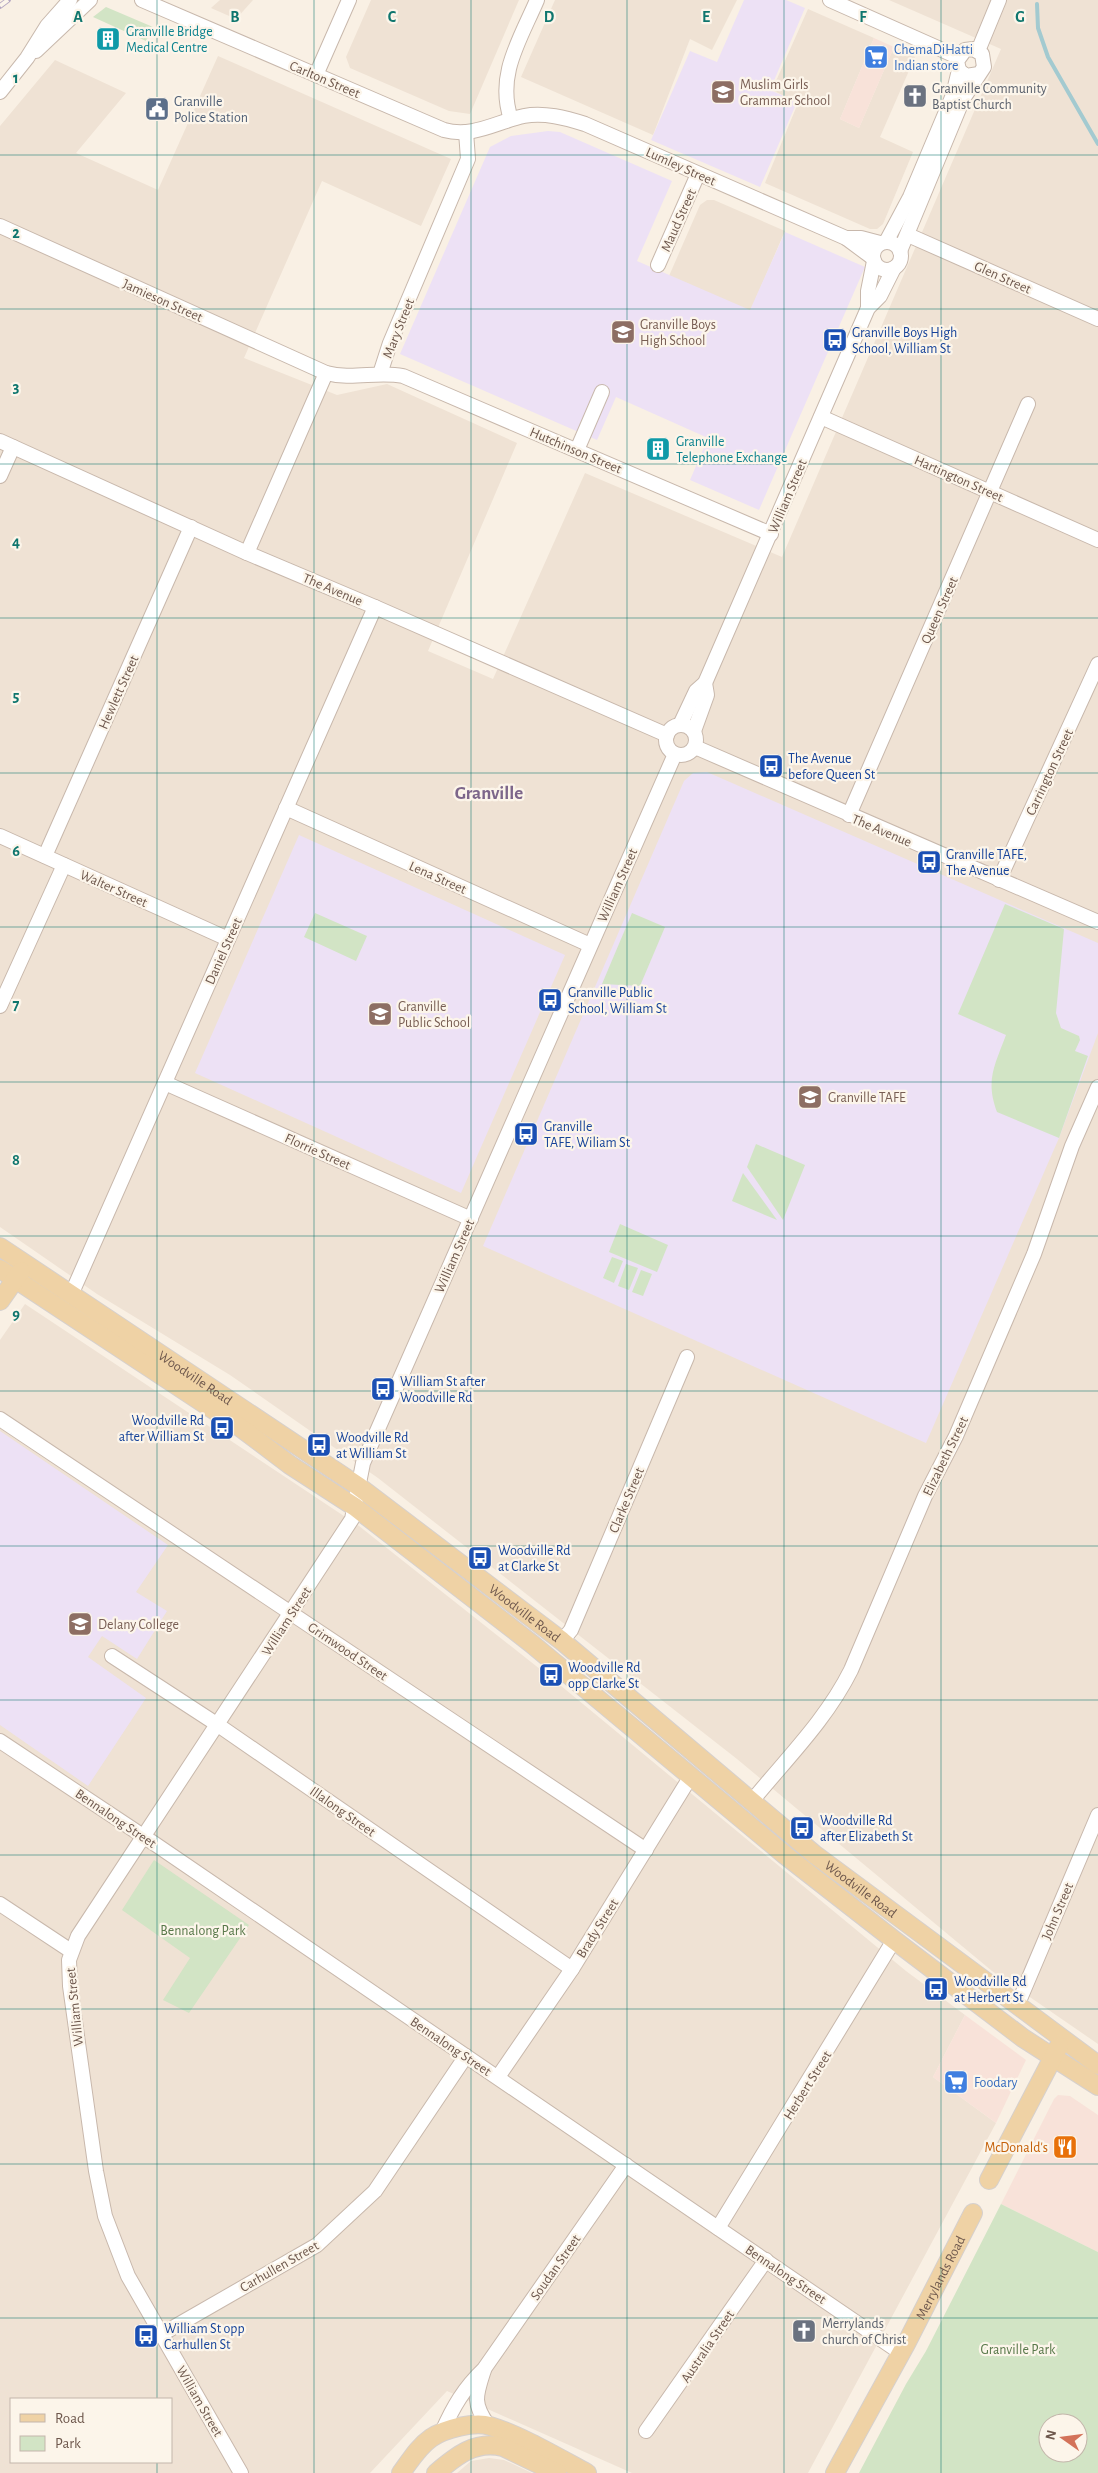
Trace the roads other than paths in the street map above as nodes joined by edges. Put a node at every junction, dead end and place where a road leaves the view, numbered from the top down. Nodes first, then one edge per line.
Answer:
1 (70, 0) edge
2 (90, 0) edge
3 (142, 0) edge
4 (349, 0) edge
5 (537, 0) edge
6 (999, 0) edge
7 (833, 1) edge
8 (978, 51) junction
9 (27, 58) junction
10 (959, 63) junction
11 (979, 74) junction
12 (316, 75) junction
13 (0, 92) edge
14 (512, 119) junction
15 (466, 132) junction
16 (698, 174) junction
17 (0, 226) edge
18 (908, 235) junction
19 (846, 238) junction
20 (883, 242) junction
21 (900, 251) junction
22 (873, 260) junction
23 (658, 265) dead end
24 (894, 268) junction
25 (868, 308) junction
26 (1098, 319) edge
27 (326, 374) junction
28 (380, 374) junction
29 (602, 392) dead end
30 (1028, 404) dead end
31 (821, 417) junction
32 (0, 441) edge
33 (13, 447) junction
34 (576, 450) junction
35 (0, 476) edge
36 (991, 492) junction
37 (191, 527) junction
38 (771, 534) junction
39 (1098, 540) edge
40 (247, 553) junction
41 (376, 607) junction
42 (1098, 664) edge
43 (705, 683) junction
44 (680, 725) junction
45 (694, 731) junction
46 (667, 735) junction
47 (694, 747) junction
48 (675, 754) junction
49 (286, 808) junction
50 (849, 815) junction
51 (0, 836) edge
52 (45, 856) junction
53 (64, 865) junction
54 (999, 880) junction
55 (1098, 922) edge
56 (228, 939) junction
57 (590, 945) junction
58 (0, 1006) edge
59 (165, 1083) junction
60 (1098, 1088) edge
61 (1094, 1106) edge
62 (471, 1218) junction
63 (0, 1247) edge
64 (25, 1264) junction
65 (0, 1270) edge
66 (15, 1280) junction
67 (71, 1295) junction
68 (0, 1301) edge
69 (687, 1357) dead end
70 (0, 1419) edge
71 (358, 1486) junction
72 (355, 1507) junction
73 (291, 1613) junction
74 (562, 1641) junction
75 (112, 1656) dead end
76 (218, 1725) junction
77 (0, 1741) edge
78 (691, 1776) junction
79 (752, 1801) junction
80 (1098, 1815) edge
81 (145, 1837) junction
82 (646, 1850) junction
83 (0, 1904) edge
84 (894, 1940) junction
85 (71, 1951) junction
86 (572, 1969) junction
87 (1017, 2006) junction
88 (1063, 2039) junction
89 (466, 2056) junction
90 (1052, 2056) junction
91 (1098, 2065) edge
92 (498, 2077) junction
93 (1098, 2086) edge
94 (626, 2165) junction
95 (989, 2180) dead end
96 (973, 2213) dead end
97 (718, 2228) junction
98 (766, 2260) junction
99 (162, 2334) junction
100 (901, 2353) junction
101 (484, 2369) junction
102 (488, 2425) junction
103 (646, 2431) dead end
104 (442, 2432) junction
105 (241, 2473) edge
106 (401, 2473) edge
107 (436, 2473) edge
108 (557, 2473) edge
109 (587, 2473) edge
110 (835, 2473) edge

1 - 9 street
2 - 9 street
3 - 12 street, Carlton Street
4 - 12 street
5 - 14 street
6 - 8 street
7 - 10 street
8 - 10 street
8 - 11 street
9 - 13 street
10 - 11 street
10 - 20 street
11 - 18 street
12 - 15 street, Carlton Street
14 - 15 street, Carlton Street
14 - 16 street, Lumley Street
15 - 28 street, Mary Street
16 - 19 street, Lumley Street
16 - 23 street, Maud Street
17 - 27 street, Jamieson Street
18 - 21 street
18 - 26 street, Glen Street
19 - 20 street, Lumley Street
19 - 22 street, Lumley Street
20 - 21 street
20 - 22 street
21 - 24 street
22 - 24 street
22 - 25 street, William Street
24 - 25 street, William Street
25 - 31 street, William Street
27 - 28 street, Mary Street
27 - 40 street
28 - 34 street, Hutchinson Street
29 - 34 street
30 - 36 street, Queen Street
31 - 36 street, Hartington Street
31 - 38 street, William Street
32 - 33 street, The Avenue
33 - 35 street
33 - 37 street, The Avenue
34 - 38 street, Hutchinson Street
36 - 39 street, Hartington Street
36 - 50 street, Queen Street
37 - 40 street, The Avenue
37 - 52 street, Hewlett Street
38 - 43 street, William Street
40 - 41 street, The Avenue
41 - 46 street, The Avenue
41 - 49 street, Daniel Street
42 - 54 street, Carrington Street
43 - 44 street, William Street
43 - 45 street, William Street
44 - 45 street
44 - 46 street
45 - 47 street
46 - 48 street
47 - 48 street
47 - 50 street, The Avenue
48 - 57 street, William Street
49 - 56 street, Daniel Street
49 - 57 street, Lena Street
50 - 54 street, The Avenue
51 - 52 street, Walter Street
52 - 53 street, Walter Street
53 - 56 street, Walter Street
53 - 58 street
54 - 55 street, The Avenue
56 - 59 street, Daniel Street
57 - 62 street, William Street
59 - 62 street, Florrie Street
59 - 67 street, Daniel Street
60 - 61 street, Elizabeth Street
61 - 79 street, Elizabeth Street
62 - 71 street, William Street
63 - 64 main road, Woodville Road
64 - 66 main road
64 - 67 main road, Woodville Road
65 - 66 main road, Woodville Road
66 - 68 main road
66 - 72 main road, Woodville Road
67 - 71 main road, Woodville Road
69 - 74 street, Clarke Street
70 - 73 street, Grimwood Street
71 - 72 street, William Street
71 - 74 main road, Woodville Road
72 - 73 street, William Street
72 - 78 main road, Woodville Road
73 - 76 street, William Street
73 - 82 street, Grimwood Street
74 - 79 main road, Woodville Road
75 - 76 street, Illalong Street
76 - 81 street, William Street
76 - 86 street, Illalong Street
77 - 81 street, Bennalong Street
78 - 82 street, Brady Street
78 - 84 main road, Woodville Road
79 - 87 main road, Woodville Road
80 - 87 street, John Street
81 - 85 street, William Street
81 - 89 street, Bennalong Street
82 - 86 street, Brady Street
83 - 85 street
84 - 90 main road, Woodville Road
84 - 97 street, Herbert Street
85 - 99 street, William Street
86 - 92 street, Brady Street
87 - 88 main road, Woodville Road
88 - 90 main road
88 - 91 main road, Woodville Road
89 - 92 street, Bennalong Street
89 - 99 street, Carhullen Street
90 - 93 main road, Woodville Road
90 - 95 main road
92 - 94 street, Bennalong Street
94 - 97 street, Bennalong Street
94 - 101 street, Soudan Street
96 - 100 main road, Merrylands Road
97 - 98 street, Bennalong Street
98 - 100 street, Bennalong Street
98 - 103 street, Australia Street
99 - 105 street, William Street
100 - 110 main road, Merrylands Road
101 - 102 street, Soudan Street
101 - 104 street, Soudan Street
102 - 104 main road
102 - 109 main road
104 - 106 main road
107 - 108 main road

